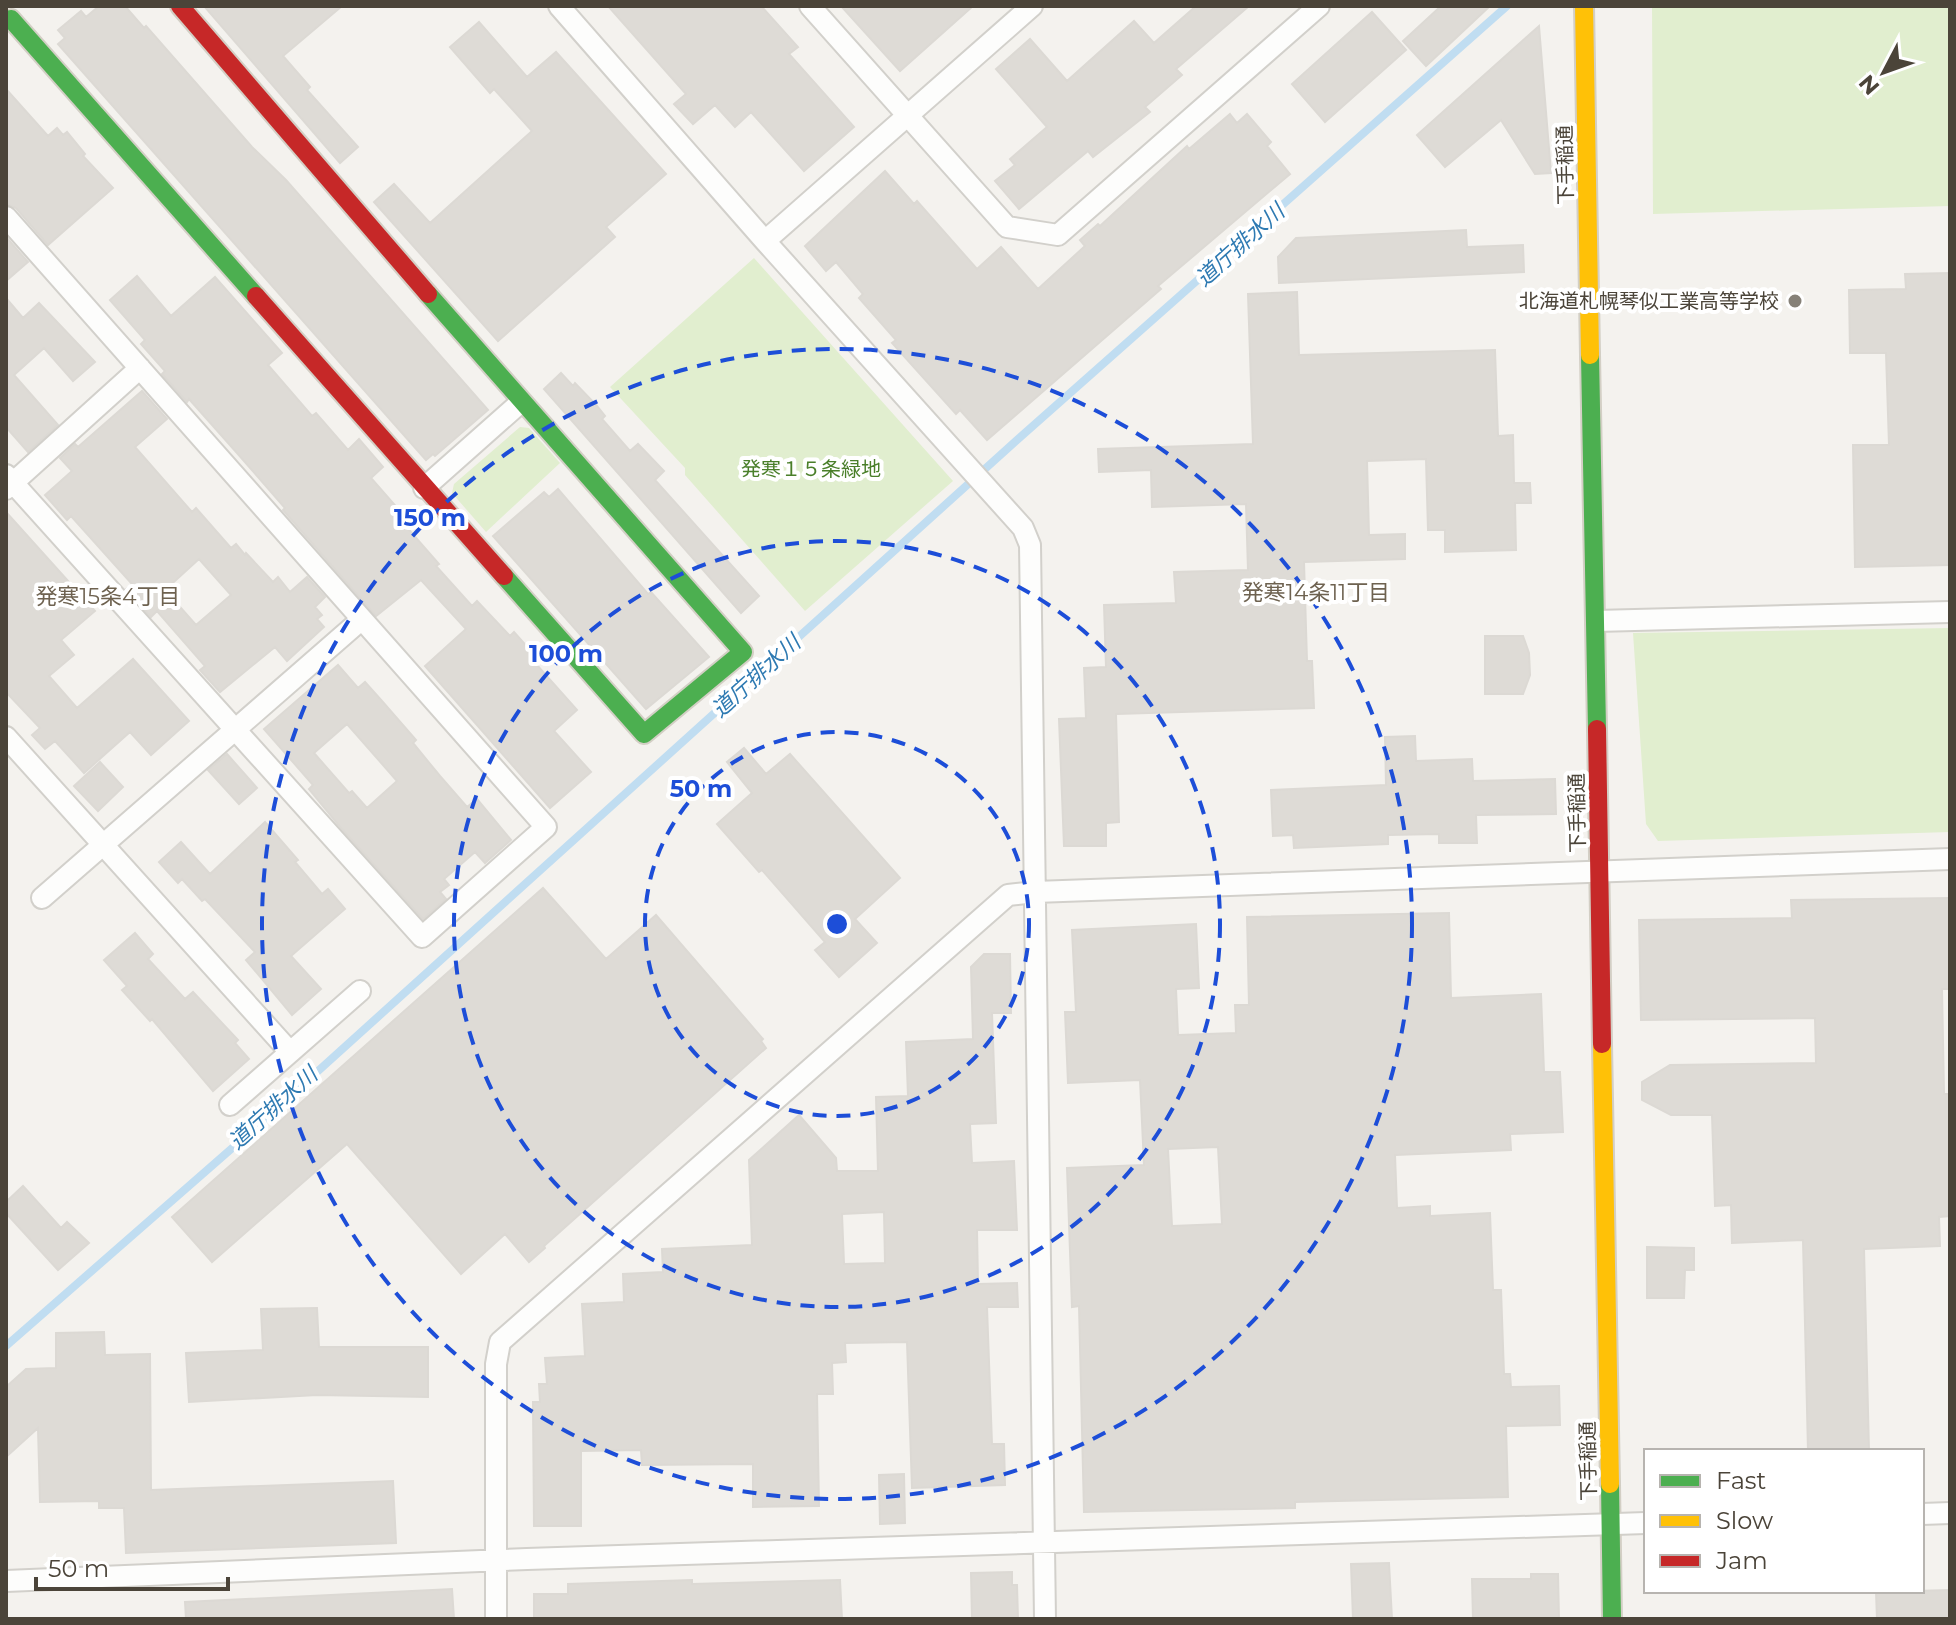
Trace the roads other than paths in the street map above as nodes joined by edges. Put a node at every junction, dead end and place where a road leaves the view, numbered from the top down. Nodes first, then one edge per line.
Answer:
1 (180, 6) edge
2 (559, 6) edge
3 (810, 6) edge
4 (1032, 6) edge
5 (1319, 6) edge
6 (1584, 6) edge
7 (14, 16) edge
8 (906, 117) junction
9 (6, 217) edge
10 (765, 241) junction
11 (140, 368) junction
12 (521, 402) junction
13 (8, 483) edge
14 (424, 488) junction
15 (1950, 612) edge
16 (362, 619) junction
17 (1596, 621) junction
18 (235, 730) junction
19 (6, 737) edge
20 (103, 845) junction
21 (1950, 859) edge
22 (1600, 871) junction
23 (1035, 892) junction
24 (42, 898) dead end
25 (360, 991) dead end
26 (290, 1052) junction
27 (230, 1105) dead end
28 (1950, 1513) edge
29 (1924, 1514) edge
30 (1644, 1523) edge
31 (1611, 1525) junction
32 (1043, 1545) junction
33 (496, 1561) junction
34 (6, 1581) edge
35 (496, 1619) edge
36 (1045, 1619) edge
37 (1612, 1619) edge

1 - 12 street
2 - 10 street
3 - 8 street
4 - 8 street
5 - 8 street
6 - 17 street, 下手稲通
7 - 14 street
8 - 10 street
9 - 11 street
10 - 23 street
11 - 13 street
11 - 16 street
12 - 14 street
12 - 14 street
13 - 18 street
15 - 17 street
16 - 18 street
16 - 18 street
17 - 22 street, 下手稲通
18 - 20 street
19 - 20 street
20 - 24 street
20 - 26 street
21 - 22 street
22 - 23 street
22 - 31 street, 下手稲通
23 - 32 street
23 - 33 street
25 - 26 street
26 - 27 street
28 - 29 street
30 - 31 street
31 - 32 street
31 - 37 street, 下手稲通
32 - 33 street
32 - 36 street
33 - 34 street
33 - 35 street

